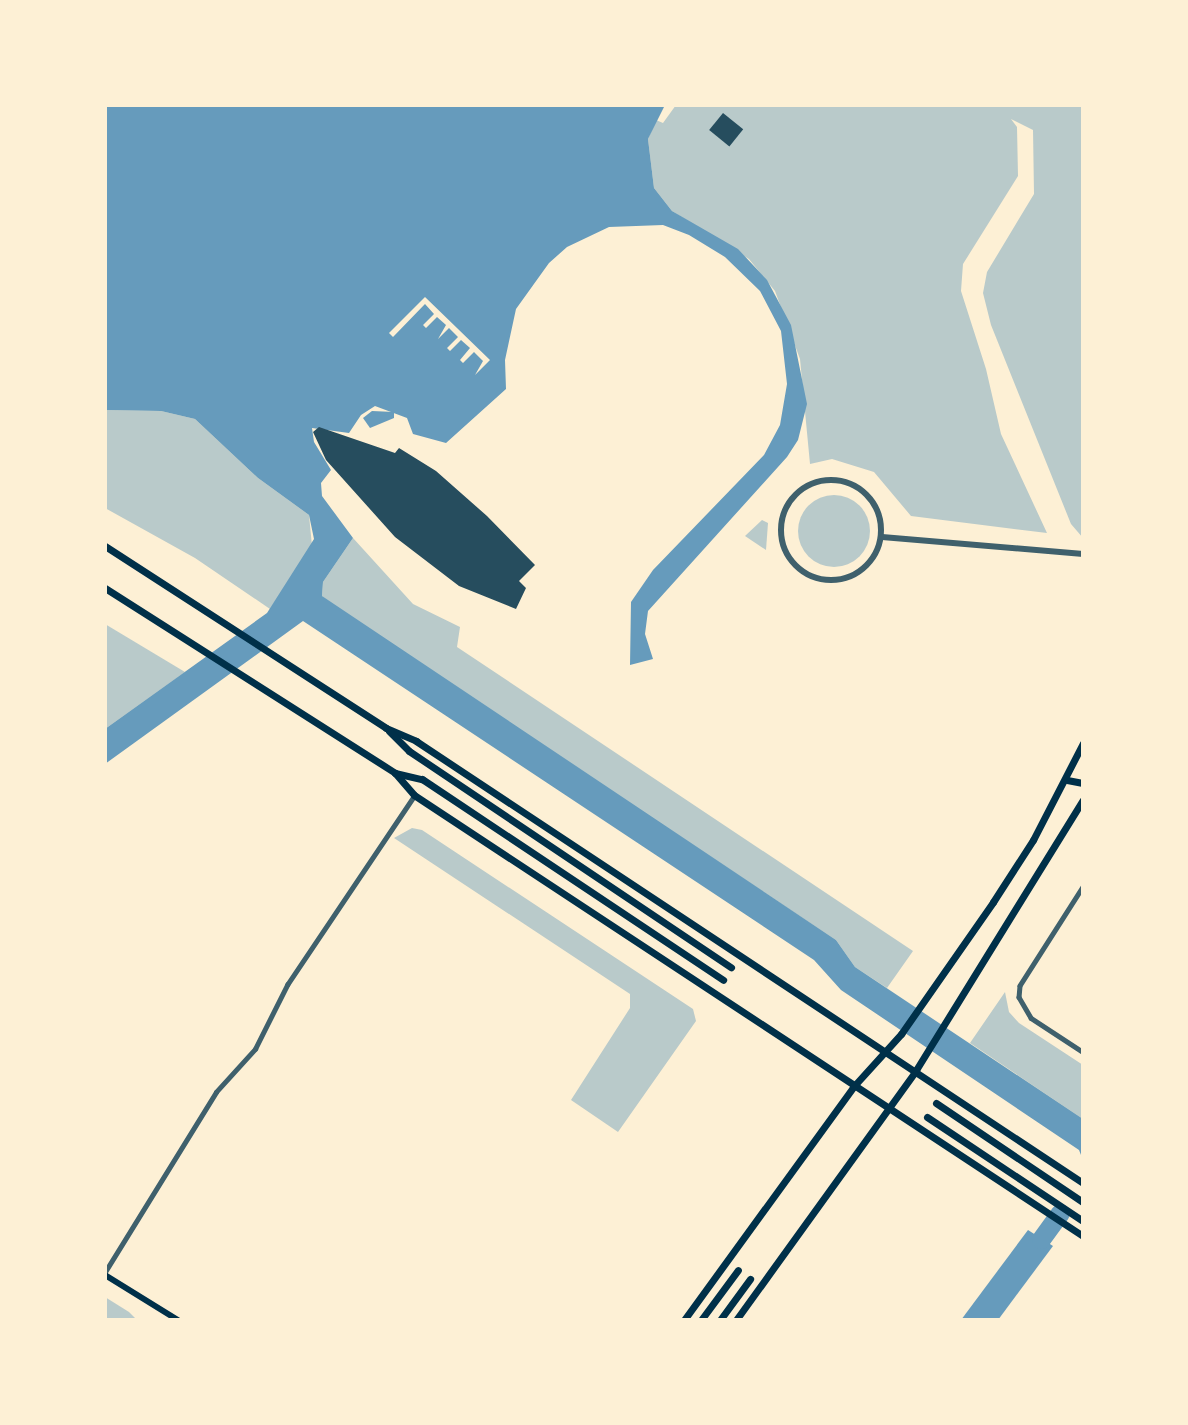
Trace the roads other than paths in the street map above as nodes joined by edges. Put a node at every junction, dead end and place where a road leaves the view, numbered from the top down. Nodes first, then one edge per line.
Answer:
1 (882, 537) junction
2 (105, 547) edge
3 (1083, 554) edge
4 (105, 588) edge
5 (386, 728) junction
6 (1083, 743) edge
7 (1080, 761) edge
8 (394, 773) junction
9 (1067, 780) junction
10 (1083, 783) edge
11 (414, 795) junction
12 (1083, 800) edge
13 (1083, 887) edge
14 (732, 967) dead end
15 (723, 980) dead end
16 (887, 1050) junction
17 (1083, 1052) edge
18 (916, 1070) junction
19 (853, 1087) junction
20 (936, 1103) dead end
21 (889, 1109) junction
22 (927, 1117) dead end
23 (1083, 1183) edge
24 (1083, 1202) edge
25 (1083, 1221) edge
26 (1083, 1236) edge
27 (738, 1270) dead end
28 (105, 1274) edge
29 (750, 1279) dead end
30 (178, 1320) edge
31 (684, 1320) edge
32 (701, 1320) edge
33 (720, 1320) edge
34 (736, 1320) edge

1 - 1 street
1 - 3 street
2 - 5 main road
4 - 8 main road
5 - 14 main road
5 - 16 main road
6 - 7 main road
7 - 9 main road
8 - 11 main road
8 - 15 main road
9 - 10 main road
9 - 16 main road
11 - 19 main road
11 - 28 street
12 - 18 main road
13 - 17 street
16 - 18 main road
16 - 19 main road
18 - 21 main road
18 - 23 main road
19 - 21 main road
19 - 31 main road
20 - 24 main road
21 - 26 main road
21 - 34 main road
22 - 25 main road
27 - 32 main road
28 - 30 main road
29 - 33 main road

